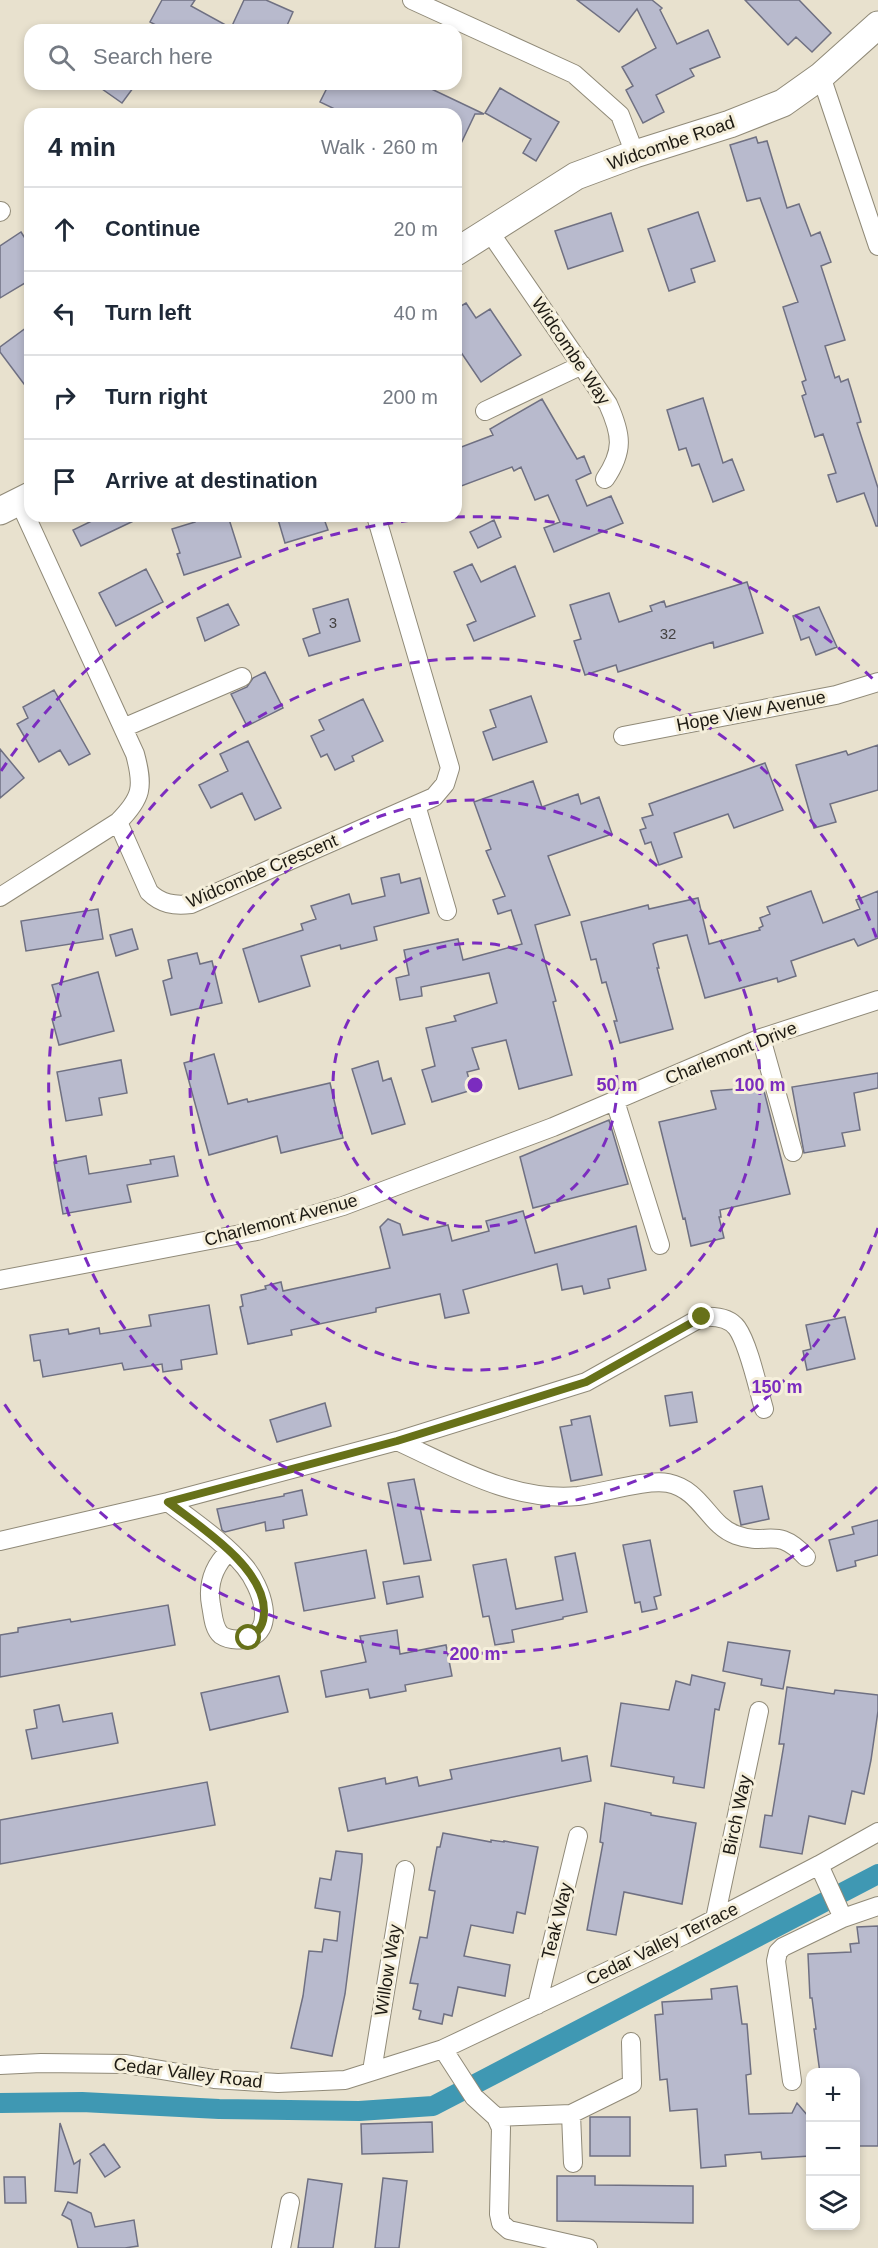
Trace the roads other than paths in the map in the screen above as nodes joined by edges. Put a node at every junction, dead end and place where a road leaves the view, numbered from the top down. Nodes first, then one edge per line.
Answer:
1 (422, 2) edge
2 (878, 25) edge
3 (821, 76) junction
4 (635, 154) junction
5 (489, 231) junction
6 (878, 246) edge
7 (462, 248) edge
8 (582, 365) junction
9 (485, 411) dead end
10 (605, 480) dead end
11 (16, 503) edge
12 (24, 520) edge
13 (25, 522) edge
14 (378, 522) edge
15 (242, 677) dead end
16 (878, 682) edge
17 (123, 728) junction
18 (622, 736) dead end
19 (416, 805) junction
20 (118, 822) junction
21 (0, 897) edge
22 (447, 911) dead end
23 (878, 1000) edge
24 (761, 1038) junction
25 (615, 1101) junction
26 (553, 1127) joint
27 (793, 1152) dead end
28 (660, 1245) dead end
29 (1, 1277) edge
30 (764, 1409) dead end
31 (397, 1441) junction
32 (168, 1502) junction
33 (0, 1541) edge
34 (229, 1551) dead end
35 (806, 1557) dead end
36 (759, 1711) dead end
37 (878, 1832) edge
38 (578, 1836) dead end
39 (819, 1865) junction
40 (405, 1870) dead end
41 (878, 1906) edge
42 (843, 1918) junction
43 (715, 1919) junction
44 (537, 2005) junction
45 (631, 2042) dead end
46 (443, 2049) junction
47 (0, 2065) edge
48 (372, 2071) junction
49 (792, 2081) dead end
50 (571, 2114) junction
51 (496, 2117) junction
52 (573, 2163) dead end
53 (290, 2202) dead end
54 (281, 2248) edge
55 (588, 2248) edge

1 - 4 street
2 - 3 street, Widcombe Road
3 - 4 street, Widcombe Road
3 - 6 street
4 - 5 street, Widcombe Road
5 - 7 street, Widcombe Road
5 - 8 street, Widcombe Way
8 - 9 street
8 - 10 street, Widcombe Way
11 - 12 street
13 - 17 street
14 - 19 street, Widcombe Crescent
15 - 17 street
16 - 18 street, Hope View Avenue
17 - 20 street
19 - 20 street, Widcombe Crescent
19 - 22 street
20 - 21 street
23 - 24 street, Charlemont Drive
24 - 25 street, Charlemont Drive
24 - 27 street
25 - 26 street, Charlemont Drive
25 - 28 street
26 - 29 street, Charlemont Avenue
30 - 31 street
31 - 32 street
31 - 35 street
32 - 33 street
32 - 34 street
36 - 43 street, Birch Way
37 - 39 street, Cedar Valley Terrace
38 - 44 street, Teak Way
39 - 42 street
39 - 43 street, Cedar Valley Terrace
40 - 48 street, Willow Way
41 - 42 street
42 - 49 street
43 - 44 street, Cedar Valley Terrace
44 - 46 street, Cedar Valley Terrace
45 - 50 street
46 - 48 street, Cedar Valley Road
46 - 51 street
47 - 48 street, Cedar Valley Road
50 - 51 street
50 - 52 street
51 - 55 street
53 - 54 street

